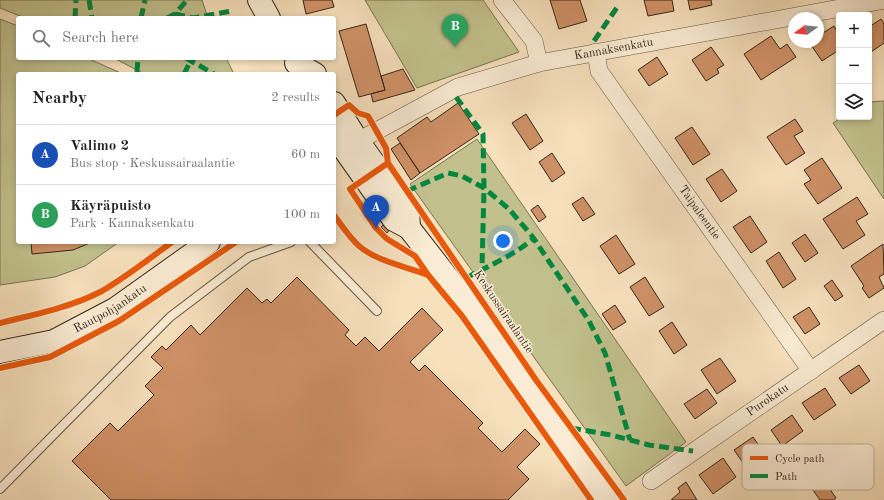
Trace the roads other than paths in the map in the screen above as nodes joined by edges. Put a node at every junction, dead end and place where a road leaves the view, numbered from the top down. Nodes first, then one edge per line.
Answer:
1 (259, 0) edge
2 (502, 0) edge
3 (884, 0) edge
4 (268, 16) edge
5 (596, 52) junction
6 (539, 63) junction
7 (296, 65) edge
8 (311, 72) edge
9 (336, 114) edge
10 (342, 149) edge
11 (206, 244) edge
12 (285, 244) edge
13 (312, 244) edge
14 (377, 311) dead end
15 (884, 320) edge
16 (0, 352) edge
17 (811, 371) junction
18 (651, 481) dead end
19 (0, 489) edge
20 (608, 500) edge

1 - 4 main road
2 - 6 street
3 - 5 street, Kannaksenkatu
5 - 6 street, Kannaksenkatu
5 - 17 street, Taipaleentie
6 - 10 street, Kannaksenkatu
7 - 8 main road
9 - 10 main road, Keskussairaalantie
10 - 20 main road, Keskussairaalantie
11 - 16 main road, Rautpohjankatu
12 - 19 lane
13 - 14 lane
15 - 17 street, Purokatu
17 - 18 street, Purokatu

